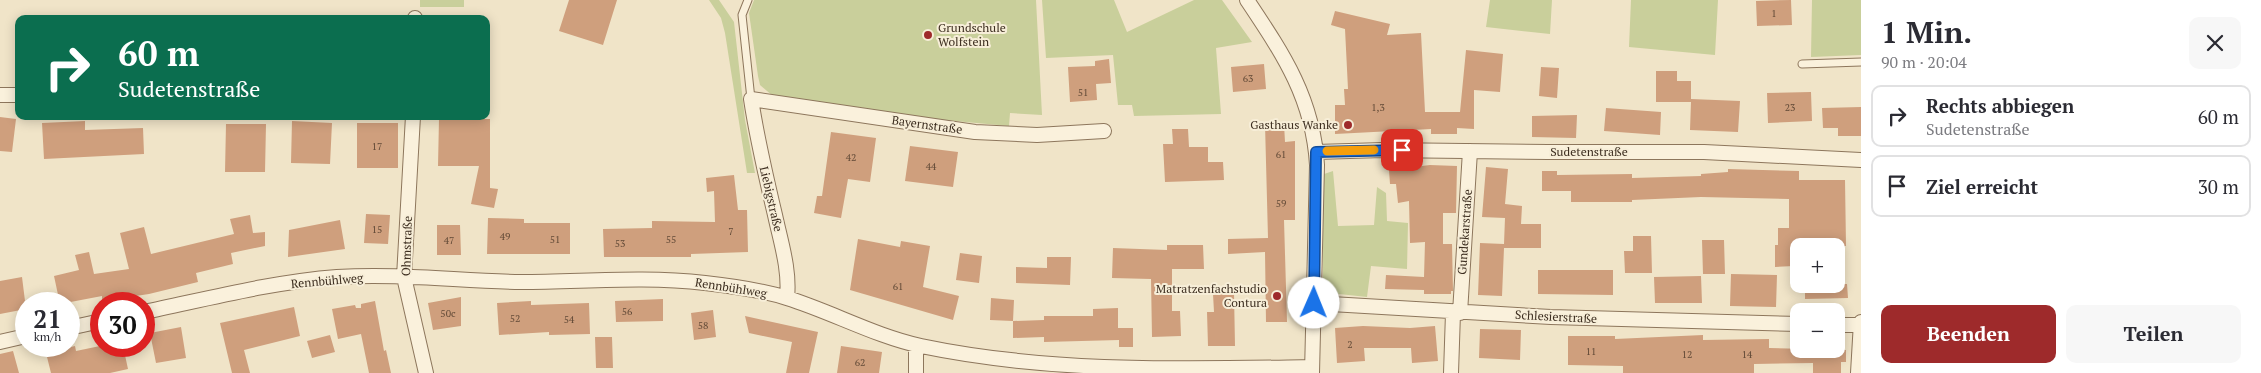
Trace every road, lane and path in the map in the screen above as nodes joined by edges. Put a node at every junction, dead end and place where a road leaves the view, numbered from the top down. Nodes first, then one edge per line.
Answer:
1 (748, 0) edge
2 (1247, 0) edge
3 (1861, 62) edge
4 (1802, 64) dead end
5 (0, 95) edge
6 (15, 95) edge
7 (751, 99) junction
8 (414, 120) edge
9 (1104, 131) dead end
10 (1470, 151) junction
11 (1316, 152) junction
12 (1861, 160) edge
13 (404, 277) junction
14 (787, 298) junction
15 (1314, 303) junction
16 (155, 310) edge
17 (1456, 313) junction
18 (1861, 323) edge
19 (1790, 324) edge
20 (1845, 324) edge
21 (15, 339) edge
22 (0, 342) edge
23 (916, 345) junction
24 (1312, 370) edge
25 (426, 373) edge
26 (916, 373) edge
27 (1452, 373) edge
28 (1858, 373) edge

1 - 7 lane
2 - 11 street
3 - 4 lane
5 - 6 street
7 - 9 street, Bayernstraße
7 - 14 street, Liebigstraße
8 - 13 street, Ohmstraße
10 - 11 street, Sudetenstraße
10 - 12 street, Sudetenstraße
10 - 17 street, Gundekarstraße
11 - 15 street
13 - 14 street, Rennbühlweg
13 - 16 street, Rennbühlweg
13 - 25 street, Ohmstraße
14 - 23 street, Rennbühlweg
15 - 17 street, Schlesierstraße
15 - 24 street
17 - 19 street, Schlesierstraße
17 - 27 street, Gundekarstraße
18 - 20 street
18 - 28 street
21 - 22 street
23 - 24 street, Rennbühlweg
23 - 26 street

